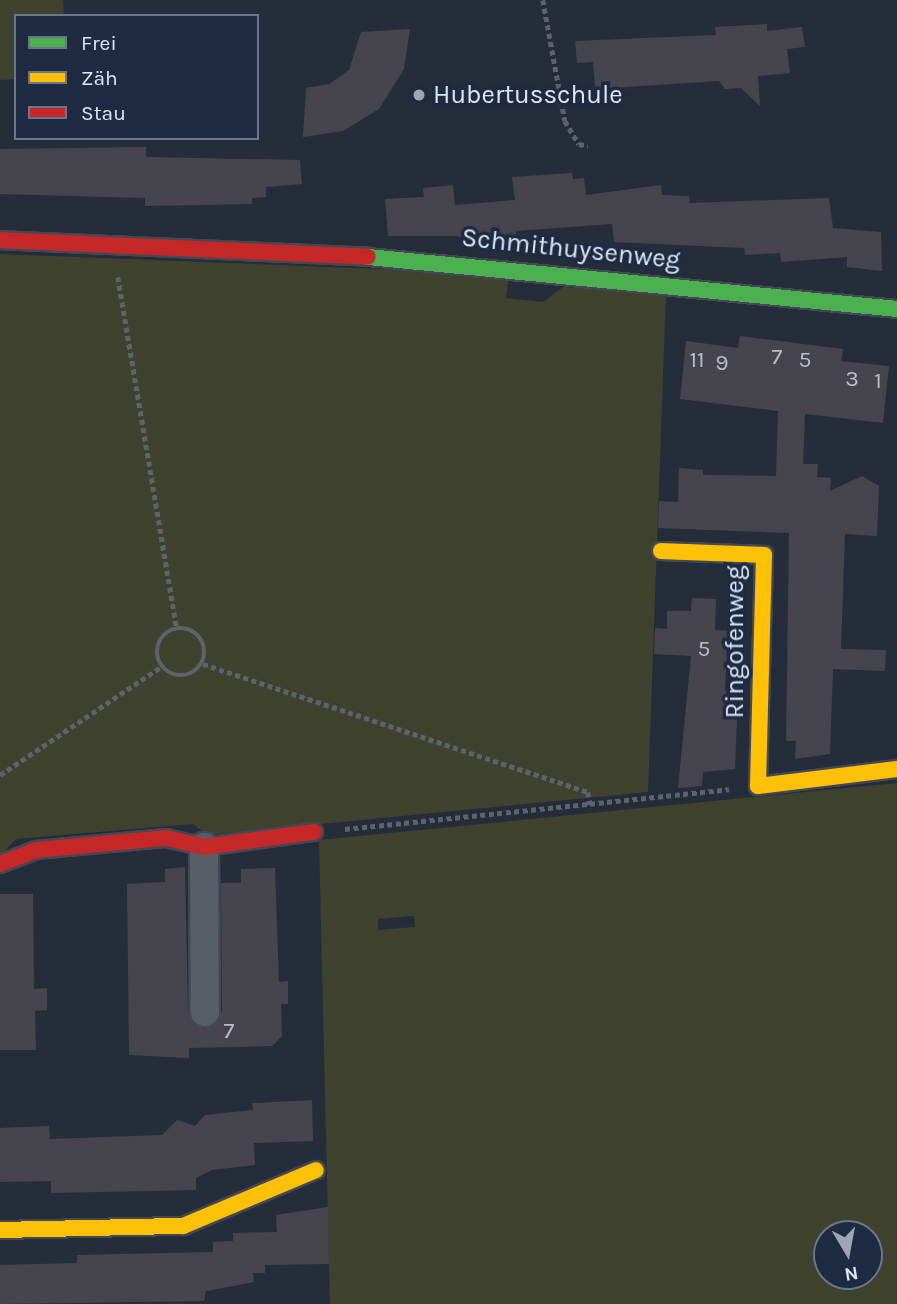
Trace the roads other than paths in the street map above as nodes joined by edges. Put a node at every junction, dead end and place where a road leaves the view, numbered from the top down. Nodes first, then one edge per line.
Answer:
1 (0, 240) edge
2 (897, 309) edge
3 (661, 551) dead end
4 (897, 769) edge
5 (314, 832) road end
6 (204, 847) junction
7 (0, 864) edge
8 (205, 1013) dead end
9 (316, 1170) dead end
10 (0, 1230) edge

1 - 2 street, Schmithuysenweg
3 - 4 street, Ringofenweg
5 - 6 street
6 - 7 street
6 - 8 street
9 - 10 street

